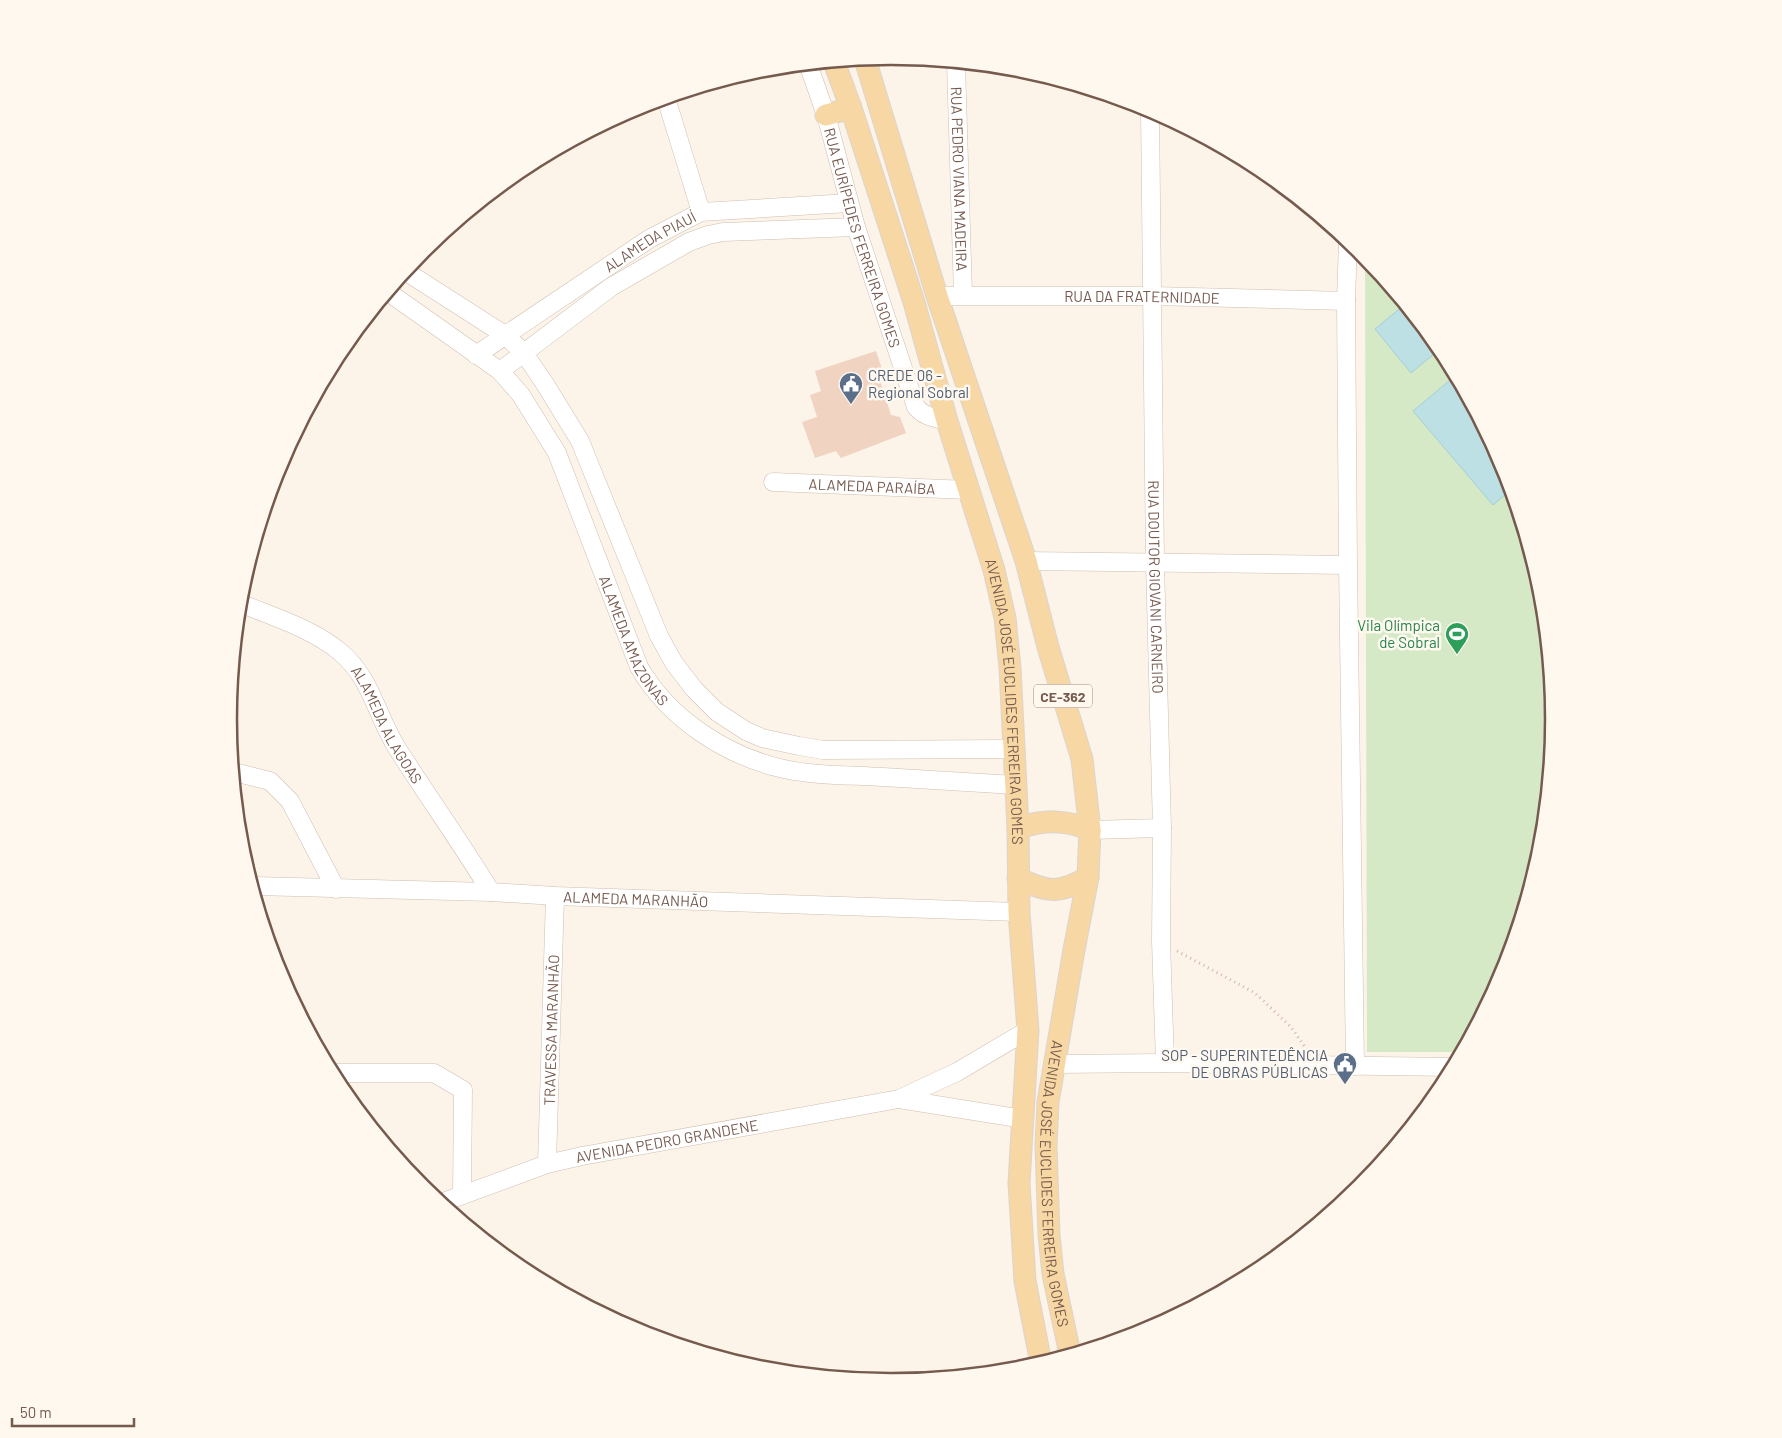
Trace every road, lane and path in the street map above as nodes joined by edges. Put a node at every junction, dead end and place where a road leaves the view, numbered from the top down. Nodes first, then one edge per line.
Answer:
1 (867, 66) edge
2 (836, 67) edge
3 (956, 69) edge
4 (810, 70) edge
5 (668, 105) edge
6 (851, 108) junction
7 (826, 115) junction
8 (1150, 119) edge
9 (849, 203) junction
10 (701, 212) junction
11 (856, 227) junction
12 (1348, 252) edge
13 (411, 275) edge
14 (393, 295) edge
15 (937, 296) junction
16 (963, 296) junction
17 (1152, 296) junction
18 (1346, 301) junction
19 (505, 336) junction
20 (524, 353) junction
21 (476, 354) junction
22 (500, 371) junction
23 (947, 421) junction
24 (773, 482) dead end
25 (969, 490) junction
26 (1026, 562) junction
27 (1154, 563) junction
28 (1348, 565) junction
29 (636, 580) junction
30 (609, 589) junction
31 (248, 606) edge
32 (731, 721) junction
33 (715, 741) junction
34 (799, 746) junction
35 (1013, 749) junction
36 (786, 770) junction
37 (239, 773) edge
38 (1015, 785) junction
39 (1018, 828) junction
40 (1162, 828) junction
41 (1090, 830) junction
42 (1088, 877) junction
43 (1018, 878) junction
44 (259, 886) edge
45 (336, 889) junction
46 (491, 892) junction
47 (555, 896) junction
48 (1019, 912) junction
49 (1161, 942) junction
50 (1028, 1030) junction
51 (1165, 1063) junction
52 (1055, 1064) junction
53 (1314, 1066) junction
54 (1355, 1066) junction
55 (1444, 1067) edge
56 (342, 1073) edge
57 (899, 1099) junction
58 (1023, 1120) junction
59 (547, 1164) junction
60 (462, 1196) junction
61 (449, 1200) edge
62 (1069, 1348) edge
63 (1040, 1355) edge

1 - 15 main road, AVENIDA JOSÉ EUCLIDES FERREIRA GOMES / CE-362
2 - 6 main road, AVENIDA JOSÉ EUCLIDES FERREIRA GOMES
3 - 16 street, RUA PEDRO VIANA MADEIRA
4 - 7 street, RUA EURÍPEDES FERREIRA GOMES
5 - 10 street
6 - 7 main road
6 - 23 main road, AVENIDA JOSÉ EUCLIDES FERREIRA GOMES
7 - 9 street, RUA EURÍPEDES FERREIRA GOMES
8 - 17 street, RUA DOUTOR GIOVANI CARNEIRO
9 - 10 street, ALAMEDA PIAUÍ
9 - 11 street, RUA EURÍPEDES FERREIRA GOMES
10 - 19 street, ALAMEDA PIAUÍ
11 - 20 street, ALAMEDA PIAUÍ
11 - 23 street, RUA EURÍPEDES FERREIRA GOMES
12 - 18 street
13 - 19 street, ALAMEDA AMAZONAS
14 - 21 street, ALAMEDA AMAZONAS
15 - 16 street, RUA DA FRATERNIDADE
15 - 26 main road, AVENIDA JOSÉ EUCLIDES FERREIRA GOMES / CE-362
16 - 17 street, RUA DA FRATERNIDADE
17 - 18 street, RUA DA FRATERNIDADE
17 - 27 street, RUA DOUTOR GIOVANI CARNEIRO
18 - 28 street
19 - 20 street, ALAMEDA AMAZONAS
19 - 21 street, ALAMEDA PIAUÍ
20 - 22 street, ALAMEDA PIAUÍ
20 - 29 street, ALAMEDA AMAZONAS
21 - 22 street, ALAMEDA AMAZONAS
22 - 30 street, ALAMEDA AMAZONAS
23 - 25 main road, AVENIDA JOSÉ EUCLIDES FERREIRA GOMES
24 - 25 street, ALAMEDA PARAÍBA
25 - 35 main road, AVENIDA JOSÉ EUCLIDES FERREIRA GOMES
26 - 27 street
26 - 41 main road, AVENIDA JOSÉ EUCLIDES FERREIRA GOMES / CE-362
27 - 28 street
27 - 40 street, RUA DOUTOR GIOVANI CARNEIRO
28 - 54 street
29 - 30 street
29 - 32 street, ALAMEDA AMAZONAS
30 - 33 street, ALAMEDA AMAZONAS
31 - 46 street, ALAMEDA ALAGOAS
32 - 33 street
32 - 34 street, ALAMEDA AMAZONAS
33 - 36 street, ALAMEDA AMAZONAS
34 - 35 street, ALAMEDA AMAZONAS
34 - 36 street
35 - 38 main road, AVENIDA JOSÉ EUCLIDES FERREIRA GOMES
36 - 38 street, ALAMEDA AMAZONAS
37 - 45 street
38 - 39 main road, AVENIDA JOSÉ EUCLIDES FERREIRA GOMES
39 - 41 main road
39 - 43 main road, AVENIDA JOSÉ EUCLIDES FERREIRA GOMES
40 - 41 street
40 - 49 street, RUA DOUTOR GIOVANI CARNEIRO
41 - 42 main road, AVENIDA JOSÉ EUCLIDES FERREIRA GOMES / CE-362
42 - 43 main road
42 - 52 main road, AVENIDA JOSÉ EUCLIDES FERREIRA GOMES / CE-362
43 - 48 main road, AVENIDA JOSÉ EUCLIDES FERREIRA GOMES
44 - 45 street, ALAMEDA MARANHÃO
45 - 46 street, ALAMEDA MARANHÃO
46 - 47 street, ALAMEDA MARANHÃO
47 - 48 street, ALAMEDA MARANHÃO
47 - 59 street, TRAVESSA MARANHÃO
48 - 50 main road, AVENIDA JOSÉ EUCLIDES FERREIRA GOMES
49 - 51 street, RUA DOUTOR GIOVANI CARNEIRO
49 - 53 path
50 - 57 street, AVENIDA PEDRO GRANDENE
50 - 58 main road, AVENIDA JOSÉ EUCLIDES FERREIRA GOMES
51 - 52 street
51 - 53 street
52 - 62 main road, AVENIDA JOSÉ EUCLIDES FERREIRA GOMES / CE-362
53 - 54 street
54 - 55 street
56 - 60 street
57 - 58 street, AVENIDA PEDRO GRANDENE
57 - 59 street, AVENIDA PEDRO GRANDENE
58 - 63 main road, AVENIDA JOSÉ EUCLIDES FERREIRA GOMES
59 - 60 street, AVENIDA PEDRO GRANDENE
60 - 61 street, AVENIDA PEDRO GRANDENE

